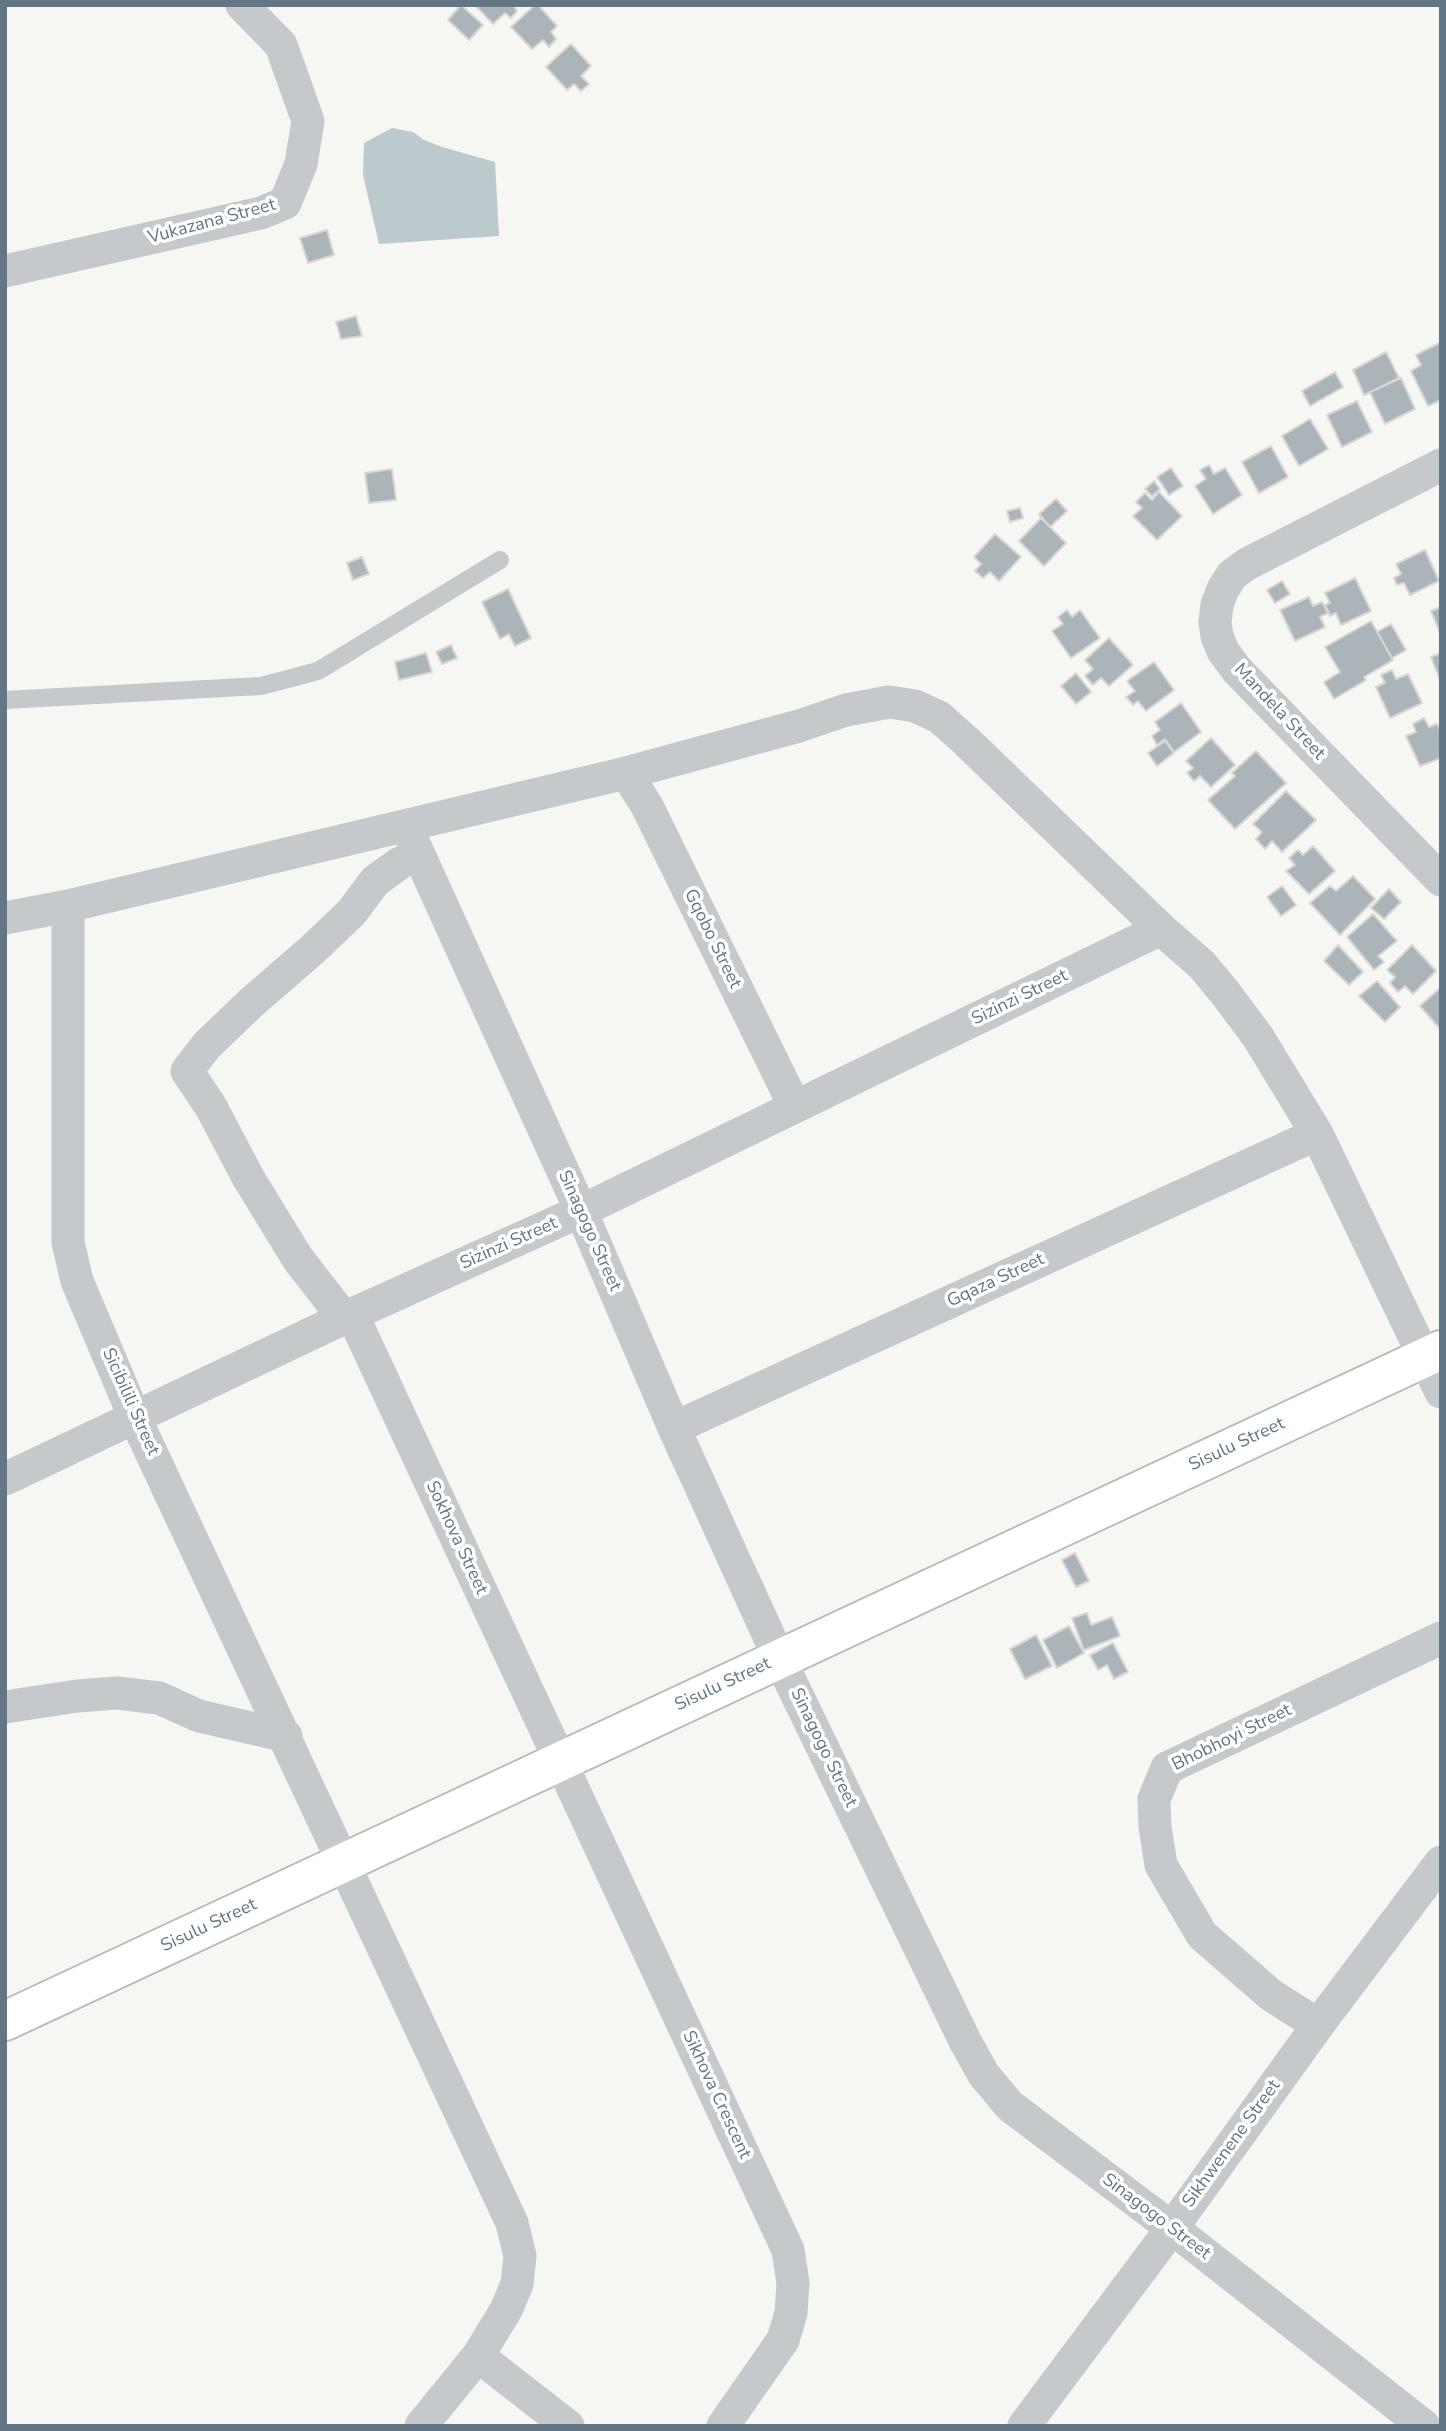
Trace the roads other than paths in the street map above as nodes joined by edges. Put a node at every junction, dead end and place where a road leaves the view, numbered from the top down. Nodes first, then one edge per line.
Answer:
1 (242, 5) edge
2 (5, 271) edge
3 (1441, 464) edge
4 (500, 559) dead end
5 (5, 700) edge
6 (625, 773) junction
7 (406, 826) junction
8 (400, 863) dead end
9 (1441, 880) edge
10 (68, 906) junction
11 (5, 918) edge
12 (1161, 929) junction
13 (795, 1107) junction
14 (1317, 1134) junction
15 (581, 1211) junction
16 (348, 1316) junction
17 (1433, 1354) edge
18 (1441, 1392) edge
19 (135, 1418) junction
20 (674, 1428) junction
21 (5, 1479) edge
22 (1441, 1639) edge
23 (779, 1658) junction
24 (5, 1707) edge
25 (286, 1736) junction
26 (560, 1762) junction
27 (1441, 1862) edge
28 (344, 1863) junction
29 (5, 2021) edge
30 (1318, 2025) junction
31 (1172, 2228) junction
32 (478, 2357) junction
33 (421, 2426) edge
34 (568, 2426) edge
35 (723, 2426) edge
36 (1024, 2426) edge
37 (1424, 2426) edge

1 - 2 street, Vukazana Street
3 - 9 street, Mandela Street
4 - 5 lane
6 - 7 street
6 - 12 street
6 - 13 street, Gqobo Street
7 - 10 street
7 - 15 street, Sinagogo Street
8 - 16 street, Sokhova Street
10 - 11 street
10 - 19 street, Sicibilili Street
12 - 13 street, Sizinzi Street
12 - 14 street
13 - 15 street, Sizinzi Street
14 - 17 street
14 - 20 street, Gqaza Street
15 - 16 street, Sizinzi Street
15 - 20 street, Sinagogo Street
16 - 19 street, Sizinzi Street
16 - 26 street, Sokhova Street
17 - 18 street
17 - 23 street, Sisulu Street
19 - 21 street, Sizinzi Street
19 - 25 street, Sicibilili Street
20 - 23 street, Sinagogo Street
22 - 30 street, Bhobhoyi Street
23 - 26 street, Sisulu Street
23 - 31 street, Sinagogo Street
24 - 25 street
25 - 28 street, Sicibilili Street
26 - 28 street, Sisulu Street
26 - 35 street, Sikhova Crescent
27 - 30 street, Sikhwenene Street
28 - 29 street, Sisulu Street
28 - 32 street
30 - 31 street, Sikhwenene Street
31 - 36 street, Sikhwenene Street
31 - 37 street, Sinagogo Street
32 - 33 street
32 - 34 street

